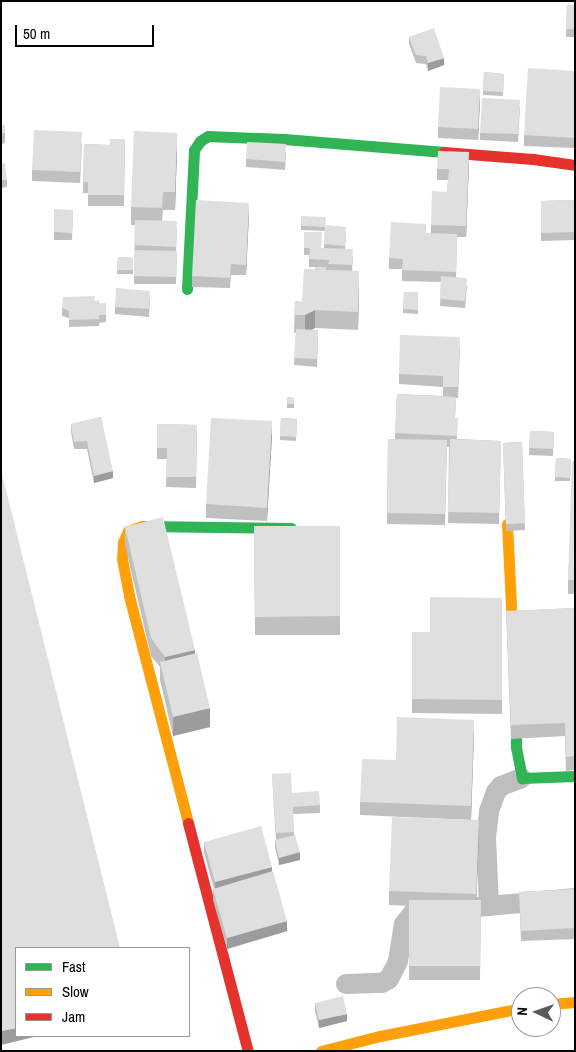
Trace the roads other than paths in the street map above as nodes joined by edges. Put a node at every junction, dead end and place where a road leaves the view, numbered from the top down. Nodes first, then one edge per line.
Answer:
1 (575, 165) edge
2 (187, 289) dead end
3 (507, 524) edge
4 (305, 528) edge
5 (514, 662) edge
6 (516, 692) edge
7 (575, 776) edge
8 (522, 778) junction
9 (575, 898) edge
10 (489, 906) junction
11 (346, 984) dead end
12 (575, 1002) edge
13 (561, 1003) edge
14 (511, 1010) edge
15 (248, 1051) edge
16 (321, 1051) edge

1 - 2 street
3 - 5 street
4 - 15 street
6 - 8 street
7 - 8 street
8 - 10 street
9 - 10 street
10 - 11 street
12 - 13 street
14 - 16 street

